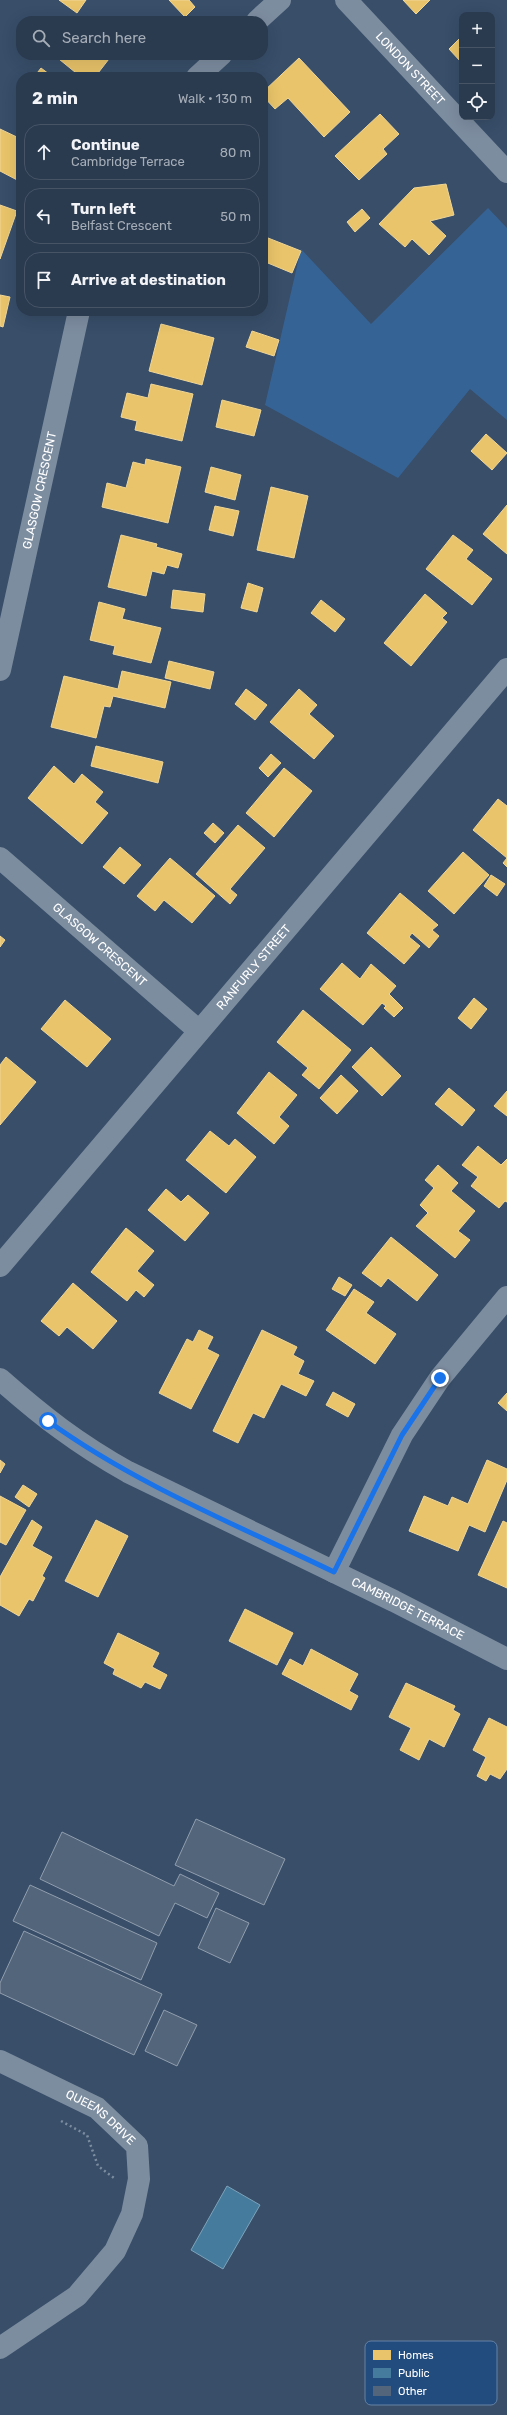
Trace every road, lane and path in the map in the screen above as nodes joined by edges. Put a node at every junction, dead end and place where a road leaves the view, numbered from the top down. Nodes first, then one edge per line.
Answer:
1 (280, 0) edge
2 (346, 0) edge
3 (262, 16) edge
4 (216, 60) edge
5 (202, 72) edge
6 (507, 172) edge
7 (78, 316) edge
8 (507, 669) edge
9 (0, 670) edge
10 (0, 858) edge
11 (199, 1031) junction
12 (0, 1266) edge
13 (507, 1297) edge
14 (0, 1379) edge
15 (334, 1572) junction
16 (507, 1659) edge
17 (0, 2061) edge
18 (56, 2119) dead end
19 (117, 2179) dead end
20 (0, 2348) edge

1 - 3 street
2 - 6 street, LONDON STREET
4 - 5 street
7 - 9 street, GLASGOW CRESCENT
8 - 11 street, RANFURLY STREET
10 - 11 street, GLASGOW CRESCENT
11 - 12 street, RANFURLY STREET
13 - 15 street
14 - 15 street, CAMBRIDGE TERRACE
15 - 16 street, CAMBRIDGE TERRACE
17 - 20 street, QUEENS DRIVE
18 - 19 path

